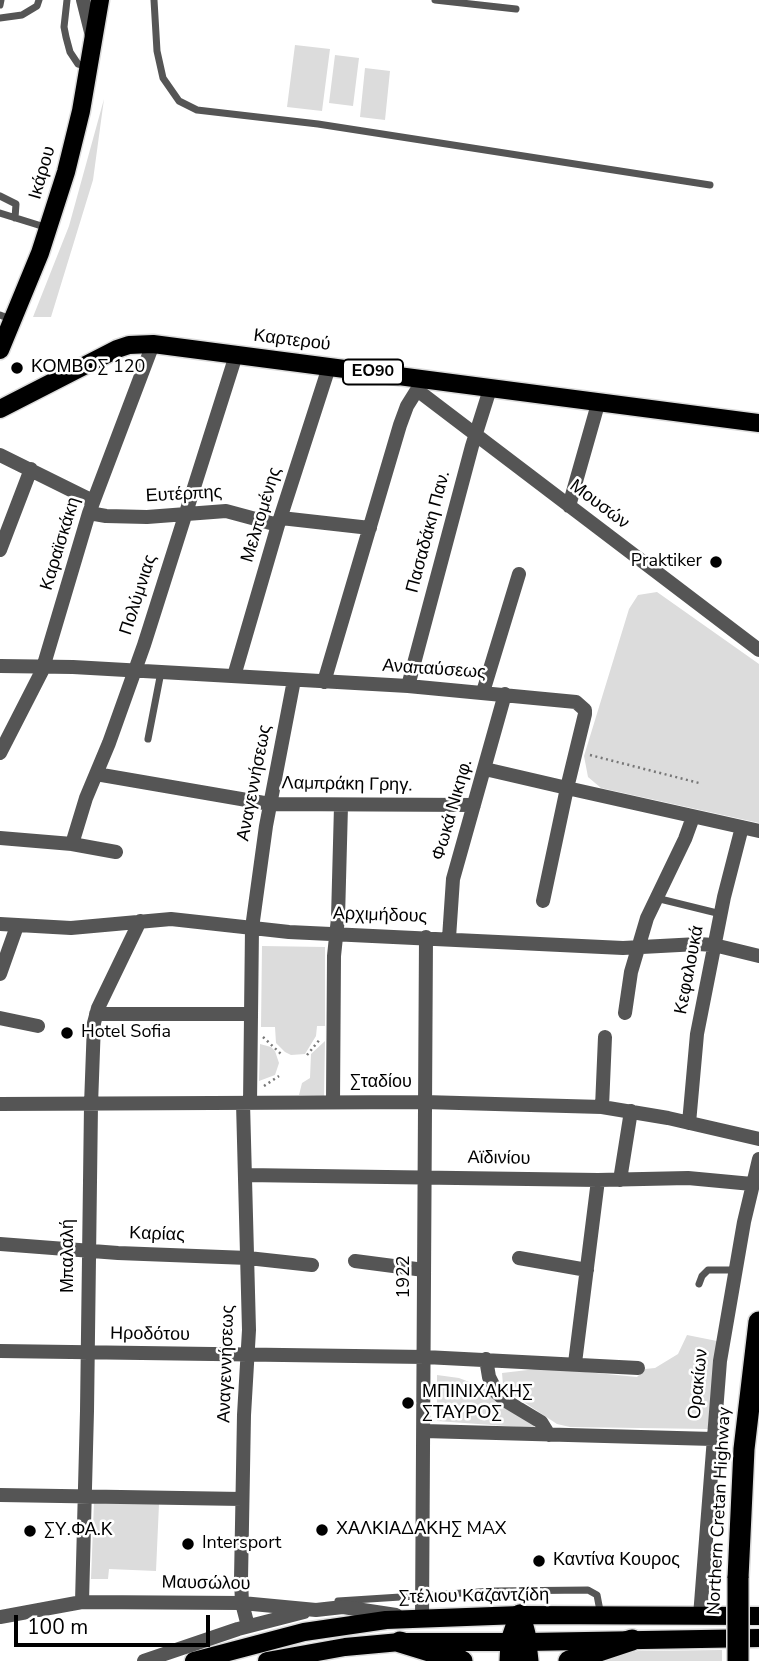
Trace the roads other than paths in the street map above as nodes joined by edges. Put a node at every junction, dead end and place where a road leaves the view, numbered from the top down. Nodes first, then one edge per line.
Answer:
1 (39, 0) edge
2 (67, 0) edge
3 (83, 0) edge
4 (100, 0) edge
5 (154, 0) edge
6 (435, 0) edge
7 (516, 9) dead end
8 (0, 18) edge
9 (93, 41) junction
10 (89, 67) junction
11 (710, 185) dead end
12 (0, 196) edge
13 (0, 213) edge
14 (15, 218) junction
15 (48, 228) junction
16 (7, 318) edge
17 (153, 344) junction
18 (0, 350) edge
19 (236, 355) junction
20 (330, 367) junction
21 (420, 384) junction
22 (489, 389) junction
23 (598, 404) junction
24 (0, 409) edge
25 (759, 423) edge
26 (475, 435) junction
27 (0, 455) edge
28 (31, 469) junction
29 (569, 506) junction
30 (91, 507) junction
31 (186, 514) junction
32 (280, 522) junction
33 (370, 528) junction
34 (0, 550) edge
35 (519, 574) dead end
36 (759, 650) edge
37 (0, 666) edge
38 (44, 667) junction
39 (135, 671) junction
40 (161, 672) junction
41 (234, 676) junction
42 (294, 680) junction
43 (324, 682) junction
44 (408, 686) junction
45 (484, 692) junction
46 (505, 694) junction
47 (148, 739) dead end
48 (0, 753) edge
49 (485, 769) junction
50 (96, 774) junction
51 (567, 788) junction
52 (270, 804) junction
53 (474, 805) junction
54 (341, 806) junction
55 (693, 817) junction
56 (742, 827) junction
57 (759, 831) edge
58 (0, 838) edge
59 (72, 844) junction
60 (116, 852) dead end
61 (656, 898) junction
62 (542, 901) dead end
63 (720, 914) junction
64 (140, 920) junction
65 (0, 924) edge
66 (17, 926) junction
67 (251, 928) junction
68 (337, 934) junction
69 (426, 937) junction
70 (449, 938) junction
71 (714, 945) junction
72 (638, 947) junction
73 (759, 956) edge
74 (0, 974) edge
75 (625, 1013) dead end
76 (96, 1014) junction
77 (250, 1014) junction
78 (0, 1018) edge
79 (38, 1026) dead end
80 (605, 1037) dead end
81 (333, 1102) junction
82 (424, 1102) junction
83 (246, 1103) junction
84 (0, 1104) edge
85 (90, 1105) junction
86 (602, 1107) junction
87 (631, 1111) junction
88 (689, 1123) junction
89 (759, 1139) edge
90 (759, 1159) edge
91 (245, 1175) junction
92 (424, 1178) junction
93 (598, 1180) junction
94 (620, 1180) junction
95 (752, 1184) junction
96 (0, 1244) edge
97 (88, 1250) junction
98 (248, 1258) junction
99 (519, 1258) dead end
100 (355, 1261) dead end
101 (313, 1265) dead end
102 (424, 1270) junction
103 (587, 1270) junction
104 (735, 1270) junction
105 (699, 1284) dead end
106 (759, 1322) edge
107 (0, 1352) edge
108 (88, 1353) junction
109 (248, 1356) junction
110 (425, 1357) junction
111 (486, 1359) junction
112 (575, 1363) junction
113 (638, 1368) dead end
114 (424, 1431) junction
115 (549, 1435) junction
116 (713, 1438) junction
117 (0, 1495) edge
118 (85, 1496) junction
119 (242, 1499) junction
120 (422, 1595) junction
121 (82, 1602) junction
122 (242, 1603) junction
123 (278, 1606) junction
124 (316, 1610) junction
125 (520, 1615) junction
126 (700, 1616) junction
127 (759, 1616) edge
128 (0, 1617) edge
129 (601, 1617) junction
130 (417, 1618) junction
131 (248, 1626) junction
132 (759, 1638) edge
133 (632, 1640) junction
134 (400, 1642) junction
135 (519, 1651) edge
136 (144, 1661) edge
137 (194, 1661) edge
138 (267, 1661) edge
139 (462, 1661) edge
140 (569, 1661) edge
141 (738, 1661) edge

1 - 8 lane
2 - 10 lane
3 - 9 street
4 - 9 main road, Ικάρου
5 - 11 lane
6 - 7 lane
9 - 10 main road, Ικάρου
10 - 15 main road, Ικάρου
12 - 14 lane
13 - 14 lane
14 - 15 lane
15 - 16 main road, Ικάρου
16 - 18 main road, Ικάρου
17 - 19 main road, Καρτερού / ΕΟ90
17 - 24 main road, Καρτερού / ΕΟ90
17 - 30 street, Καραϊσκάκη
19 - 20 main road, Καρτερού / ΕΟ90
19 - 31 street, Πολύμνιας
20 - 21 main road, Καρτερού / ΕΟ90
20 - 32 street, Μελπομένης
21 - 22 main road, Καρτερού / ΕΟ90
21 - 26 street, Μουσών
21 - 33 street
22 - 23 main road, Καρτερού / ΕΟ90
22 - 26 street, Πασαδάκη Παν.
23 - 25 main road, Καρτερού / ΕΟ90
23 - 29 street
26 - 29 street, Μουσών
26 - 44 street, Πασαδάκη Παν.
27 - 28 street
28 - 30 street
28 - 34 street
29 - 36 street, Μουσών
30 - 31 street, Ευτέρπης
30 - 38 street, Καραϊσκάκη
31 - 32 street, Ευτέρπης
31 - 39 street, Πολύμνιας
32 - 33 street, Ευτέρπης
32 - 41 street, Μελπομένης
33 - 43 street
35 - 45 street
37 - 38 street, Αναπαύσεως
38 - 39 street, Αναπαύσεως
38 - 48 street, Καραϊσκάκη
39 - 40 street, Αναπαύσεως
39 - 50 street, Πολύμνιας
40 - 41 street, Αναπαύσεως
40 - 47 lane
41 - 42 street, Αναπαύσεως
42 - 43 street, Αναπαύσεως
42 - 52 street, Αναγεννήσεως
43 - 44 street, Αναπαύσεως
44 - 45 street, Αναπαύσεως
45 - 46 street, Αναπαύσεως
46 - 49 street, Φωκά Νικηφ.
46 - 51 street, Αναπαύσεως
49 - 51 street
49 - 53 street, Φωκά Νικηφ.
50 - 52 street, Λαμπράκη Γρηγ.
50 - 59 street, Πολύμνιας
51 - 55 street
51 - 62 street, Αναπαύσεως
52 - 54 street, Λαμπράκη Γρηγ.
52 - 67 street, Αναγεννήσεως
53 - 54 street, Λαμπράκη Γρηγ.
53 - 70 street, Φωκά Νικηφ.
54 - 68 street
55 - 56 street
55 - 61 street
56 - 57 street
56 - 63 street, Κεφαλουκά
58 - 59 street
59 - 60 street
61 - 63 lane
61 - 72 street
63 - 71 street, Κεφαλουκά
64 - 66 street, Αρχιμήδους
64 - 67 street, Αρχιμήδους
64 - 76 street, Μπαλαλή
65 - 66 street, Αρχιμήδους
66 - 74 street
67 - 68 street, Αρχιμήδους
67 - 77 street, Αναγεννήσεως
68 - 69 street, Αρχιμήδους
68 - 81 street
69 - 70 street, Αρχιμήδους
69 - 82 street, 1922
70 - 72 street, Αρχιμήδους
71 - 72 street, Αρχιμήδους
71 - 73 street, Αρχιμήδους
71 - 88 street, Κεφαλουκά
72 - 75 street
76 - 77 street
76 - 85 street, Μπαλαλή
77 - 83 street, Αναγεννήσεως
78 - 79 street
80 - 86 street
81 - 82 street, Σταδίου
81 - 83 street, Σταδίου
82 - 86 street, Σταδίου
82 - 92 street, 1922
83 - 85 street, Σταδίου
83 - 91 street, Αναγεννήσεως
84 - 85 street, Σταδίου
85 - 97 street, Μπαλαλή
86 - 87 street, Σταδίου
87 - 88 street, Σταδίου
87 - 94 street
88 - 89 street, Σταδίου
90 - 95 street, Ορακίων
91 - 92 street, Αϊδινίου
91 - 98 street, Αναγεννήσεως
92 - 93 street, Αϊδινίου
92 - 102 street, 1922
93 - 94 street, Αϊδινίου
93 - 103 street
94 - 95 street, Αϊδινίου
95 - 104 street, Ορακίων
96 - 97 street, Καρίας
97 - 98 street, Καρίας
97 - 108 street, Μπαλαλή
98 - 101 street, Καρίας
98 - 109 street, Αναγεννήσεως
99 - 103 street
100 - 102 street
102 - 110 street, 1922
103 - 112 street
104 - 105 lane
104 - 116 street, Ορακίων
106 - 141 highway, Northern Cretan Highway, bridge
107 - 108 street, Ηροδότου
108 - 109 street, Ηροδότου
108 - 118 street, Μπαλαλή
109 - 110 street, Ηροδότου
109 - 119 street, Αναγεννήσεως
110 - 111 street, Ηροδότου
110 - 114 street, 1922
111 - 112 street, Ηροδότου
111 - 115 street
112 - 113 street, Ηροδότου
114 - 115 street
114 - 120 street, 1922
115 - 116 street
116 - 126 street, Ορακίων
117 - 118 street
118 - 119 street
118 - 121 street, Μπαλαλή
119 - 122 street, Αναγεννήσεως
120 - 123 lane
120 - 129 lane
120 - 130 street, 1922
121 - 122 street, Μαυσώλου
121 - 128 street, Μαυσώλου
122 - 123 street, Μαυσώλου
122 - 131 street, Αναγεννήσεως
123 - 124 street, Μαυσώλου
124 - 130 street, Μαυσώλου
124 - 131 street
125 - 129 main road, Στέλιου Καζαντζίδη
125 - 130 main road, Στέλιου Καζαντζίδη
125 - 135 highway
126 - 127 main road, Στέλιου Καζαντζίδη
126 - 129 main road, Στέλιου Καζαντζίδη
130 - 137 main road, Στέλιου Καζαντζίδη
131 - 136 street
132 - 133 main road
133 - 135 main road
133 - 140 highway
134 - 135 main road
134 - 138 main road
134 - 139 highway

